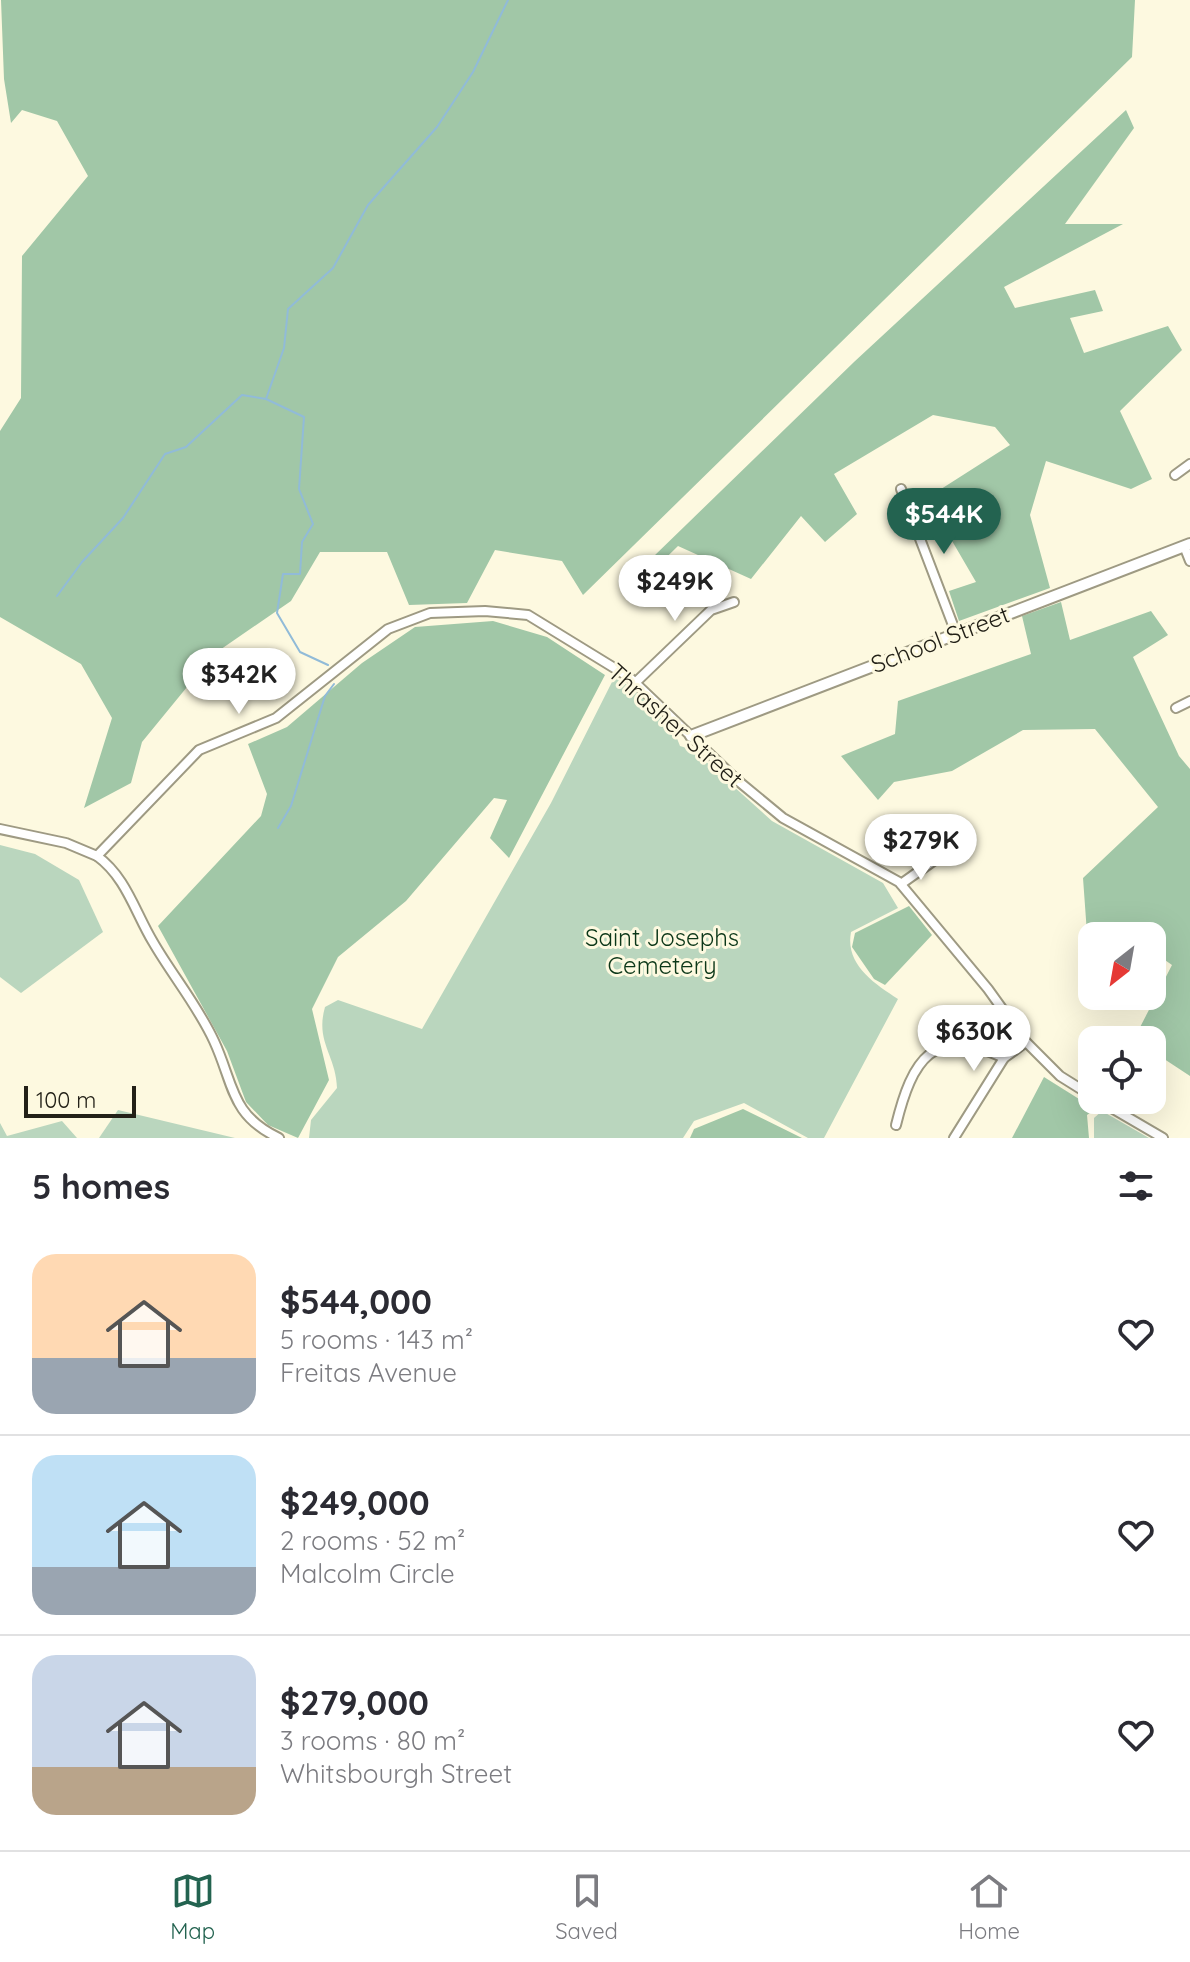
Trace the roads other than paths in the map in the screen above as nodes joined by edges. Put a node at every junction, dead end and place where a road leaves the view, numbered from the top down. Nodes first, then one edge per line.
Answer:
1 (1190, 464) edge
2 (1175, 475) dead end
3 (901, 489) dead end
4 (1187, 545) edge
5 (1190, 561) edge
6 (734, 602) dead end
7 (956, 633) junction
8 (636, 682) junction
9 (1190, 701) edge
10 (1176, 708) dead end
11 (691, 736) junction
12 (0, 829) edge
13 (967, 837) dead end
14 (97, 856) junction
15 (901, 884) junction
16 (1026, 1042) junction
17 (1004, 1058) junction
18 (1078, 1087) edge
19 (1122, 1114) edge
20 (896, 1125) dead end
21 (279, 1138) edge
22 (954, 1138) edge
23 (1163, 1138) edge

1 - 2 street
3 - 7 street
4 - 5 street
4 - 7 street, School Street
6 - 8 street
7 - 11 street, School Street
8 - 11 street, Thrasher Street
8 - 14 street, Thrasher Street
9 - 10 street
11 - 15 street, Thrasher Street
12 - 14 street
13 - 15 street
14 - 21 street
15 - 16 street, Thrasher Street
16 - 17 street
16 - 18 street, Thrasher Street
17 - 20 street
17 - 22 street
19 - 23 street

